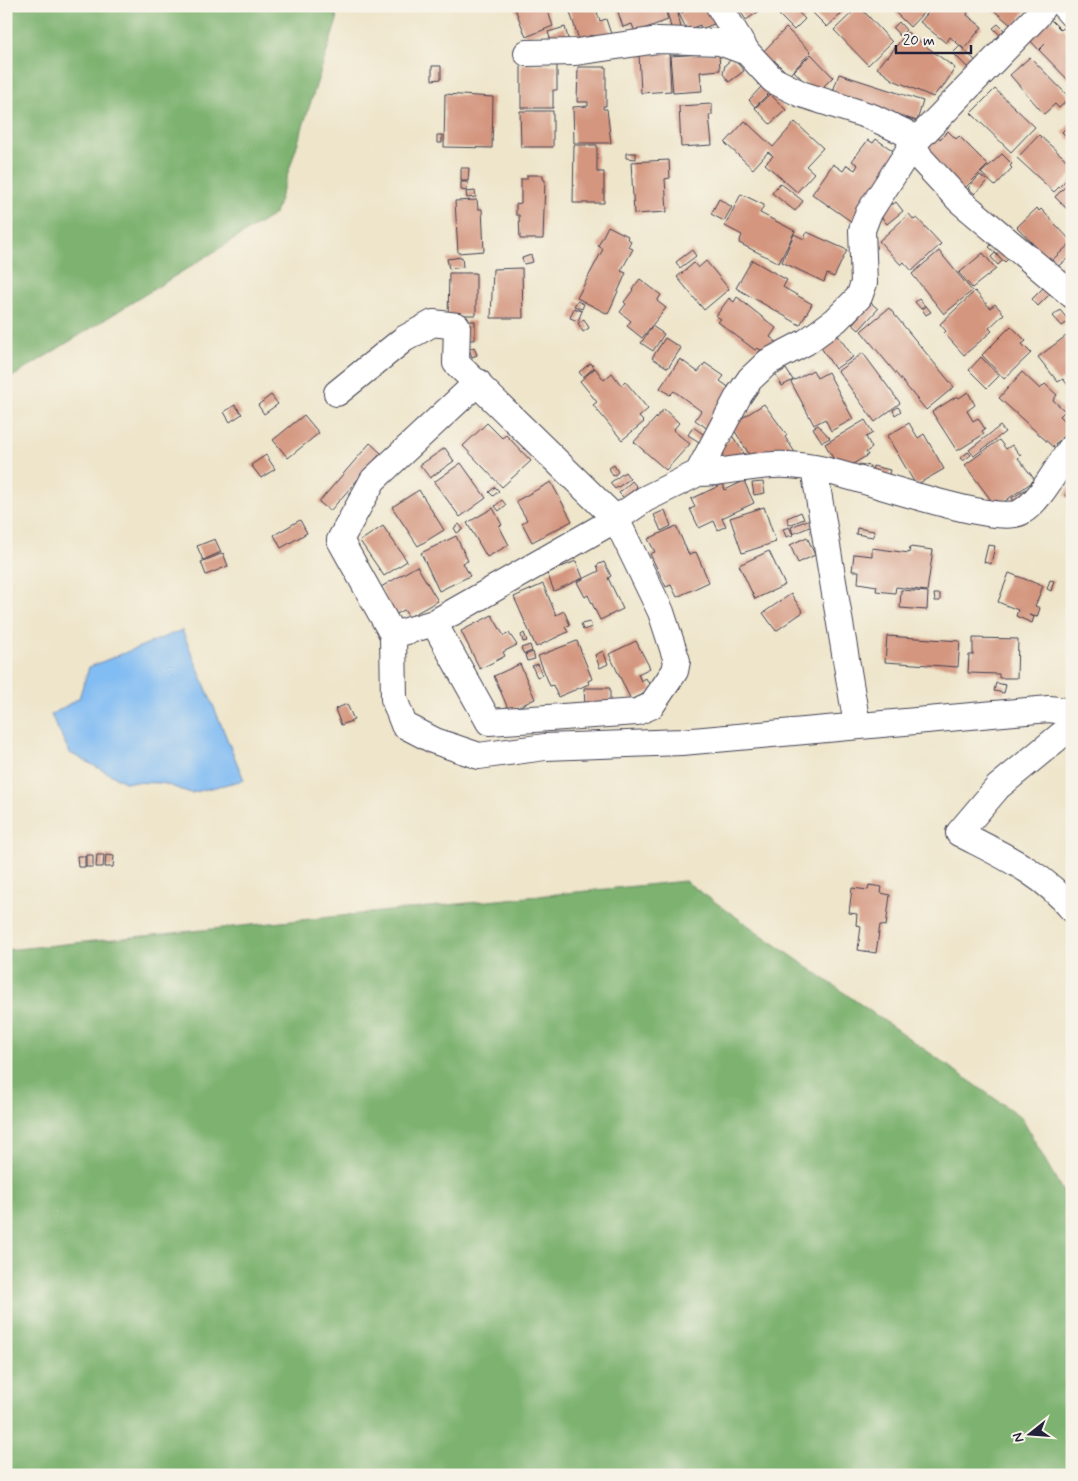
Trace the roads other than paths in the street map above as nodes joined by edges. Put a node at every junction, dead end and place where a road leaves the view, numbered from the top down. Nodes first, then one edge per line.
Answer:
1 (719, 6) edge
2 (1043, 6) edge
3 (1064, 6) edge
4 (1072, 15) edge
5 (747, 52) junction
6 (527, 53) dead end
7 (913, 144) junction
8 (1072, 296) edge
9 (478, 382) junction
10 (337, 393) dead end
11 (1072, 446) edge
12 (814, 468) junction
13 (698, 473) junction
14 (616, 519) junction
15 (434, 623) junction
16 (393, 635) junction
17 (1072, 712) edge
18 (856, 725) junction
19 (1072, 726) edge
20 (1072, 909) edge

1 - 5 street
2 - 7 street
3 - 4 street
5 - 6 street
5 - 7 street
7 - 8 street
7 - 13 street
9 - 10 street
9 - 14 street
9 - 16 street
11 - 12 street
12 - 13 street
12 - 18 street
13 - 14 street
14 - 15 street
14 - 15 street
15 - 16 street
16 - 18 street
17 - 18 street
19 - 20 street

